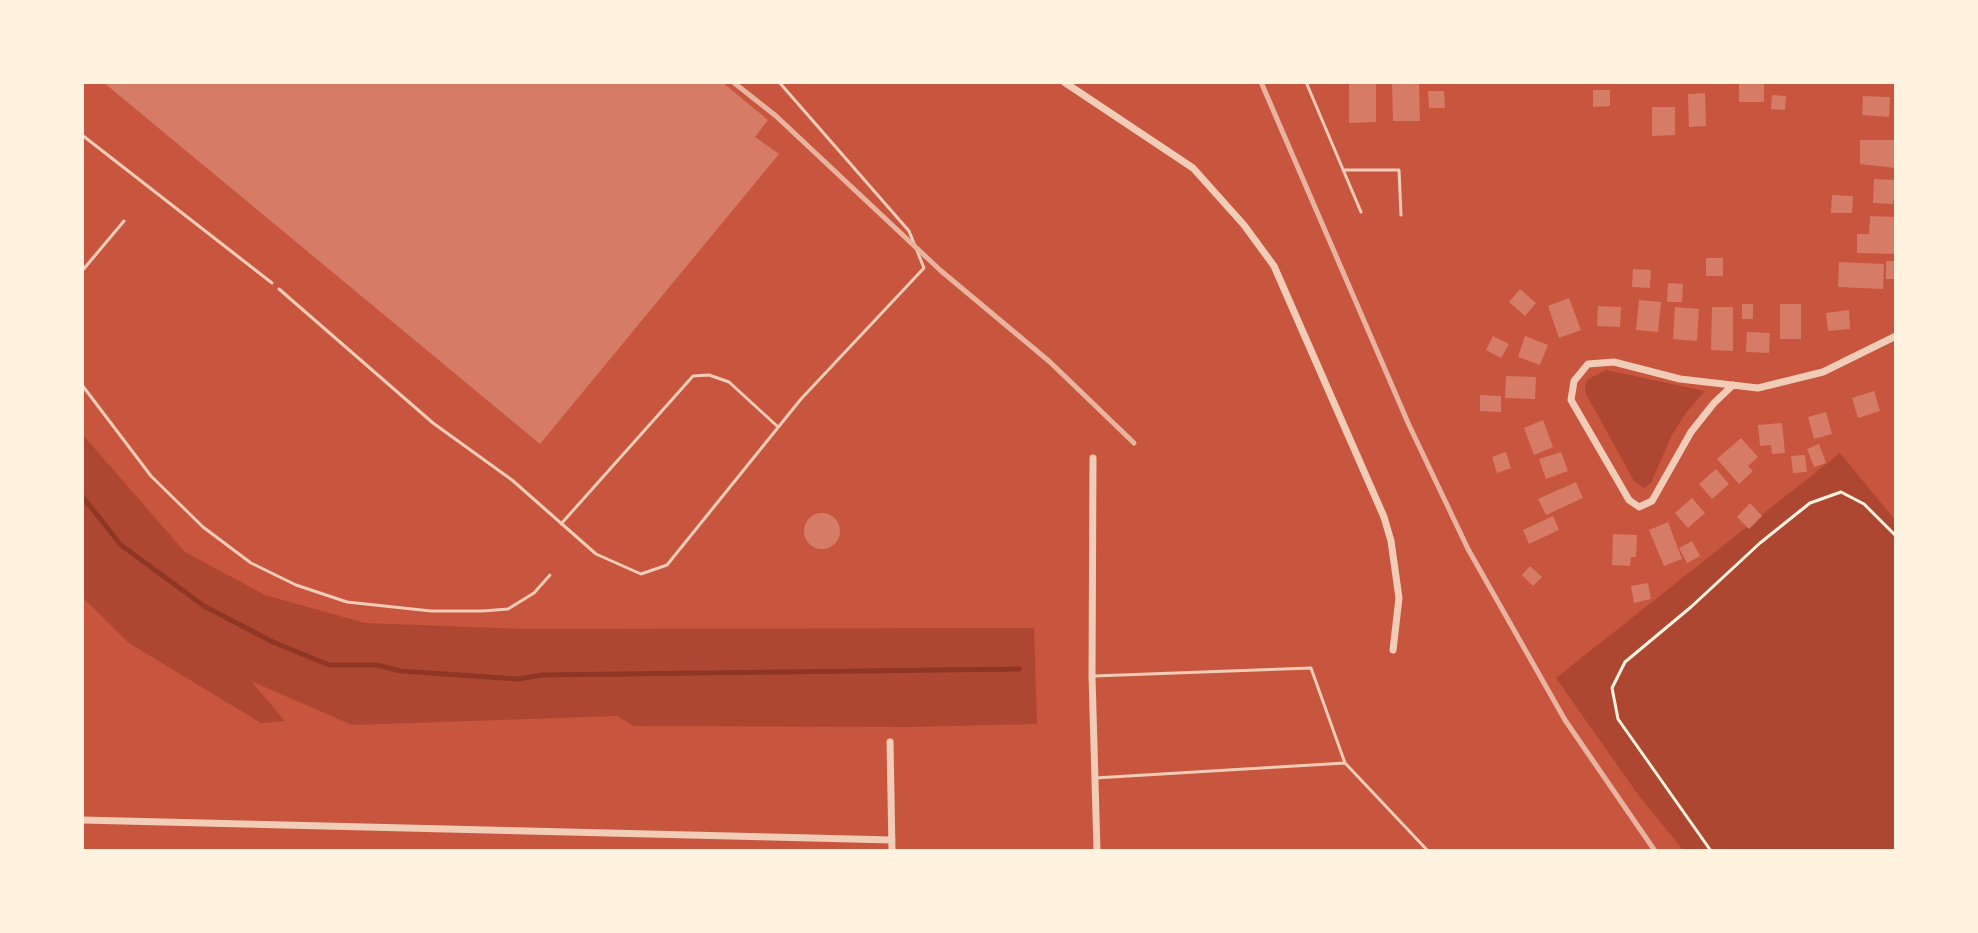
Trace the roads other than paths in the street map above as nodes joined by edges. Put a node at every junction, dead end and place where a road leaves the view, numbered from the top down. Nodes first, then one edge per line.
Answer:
1 (779, 82) edge
2 (1064, 82) edge
3 (1306, 82) edge
4 (82, 135) edge
5 (1343, 170) junction
6 (1361, 212) dead end
7 (1401, 215) dead end
8 (124, 221) dead end
9 (82, 271) edge
10 (272, 283) dead end
11 (279, 289) dead end
12 (1896, 336) edge
13 (82, 385) edge
14 (1733, 385) junction
15 (778, 427) junction
16 (1093, 458) dead end
17 (561, 524) junction
18 (550, 575) dead end
19 (1393, 650) dead end
20 (1092, 676) junction
21 (890, 742) dead end
22 (1345, 763) junction
23 (1095, 778) junction
24 (82, 820) edge
25 (892, 840) junction
26 (892, 851) edge
27 (1097, 851) edge
28 (1428, 851) edge

1 - 15 lane
2 - 19 street
3 - 5 lane
4 - 10 lane
5 - 6 lane
5 - 7 lane
8 - 9 lane
11 - 17 lane
12 - 14 street
13 - 18 lane
14 - 14 street
15 - 17 lane
15 - 17 lane
16 - 20 street
20 - 22 lane
20 - 23 street
21 - 25 street
22 - 23 lane
22 - 28 lane
23 - 27 street
24 - 25 street
25 - 26 street

